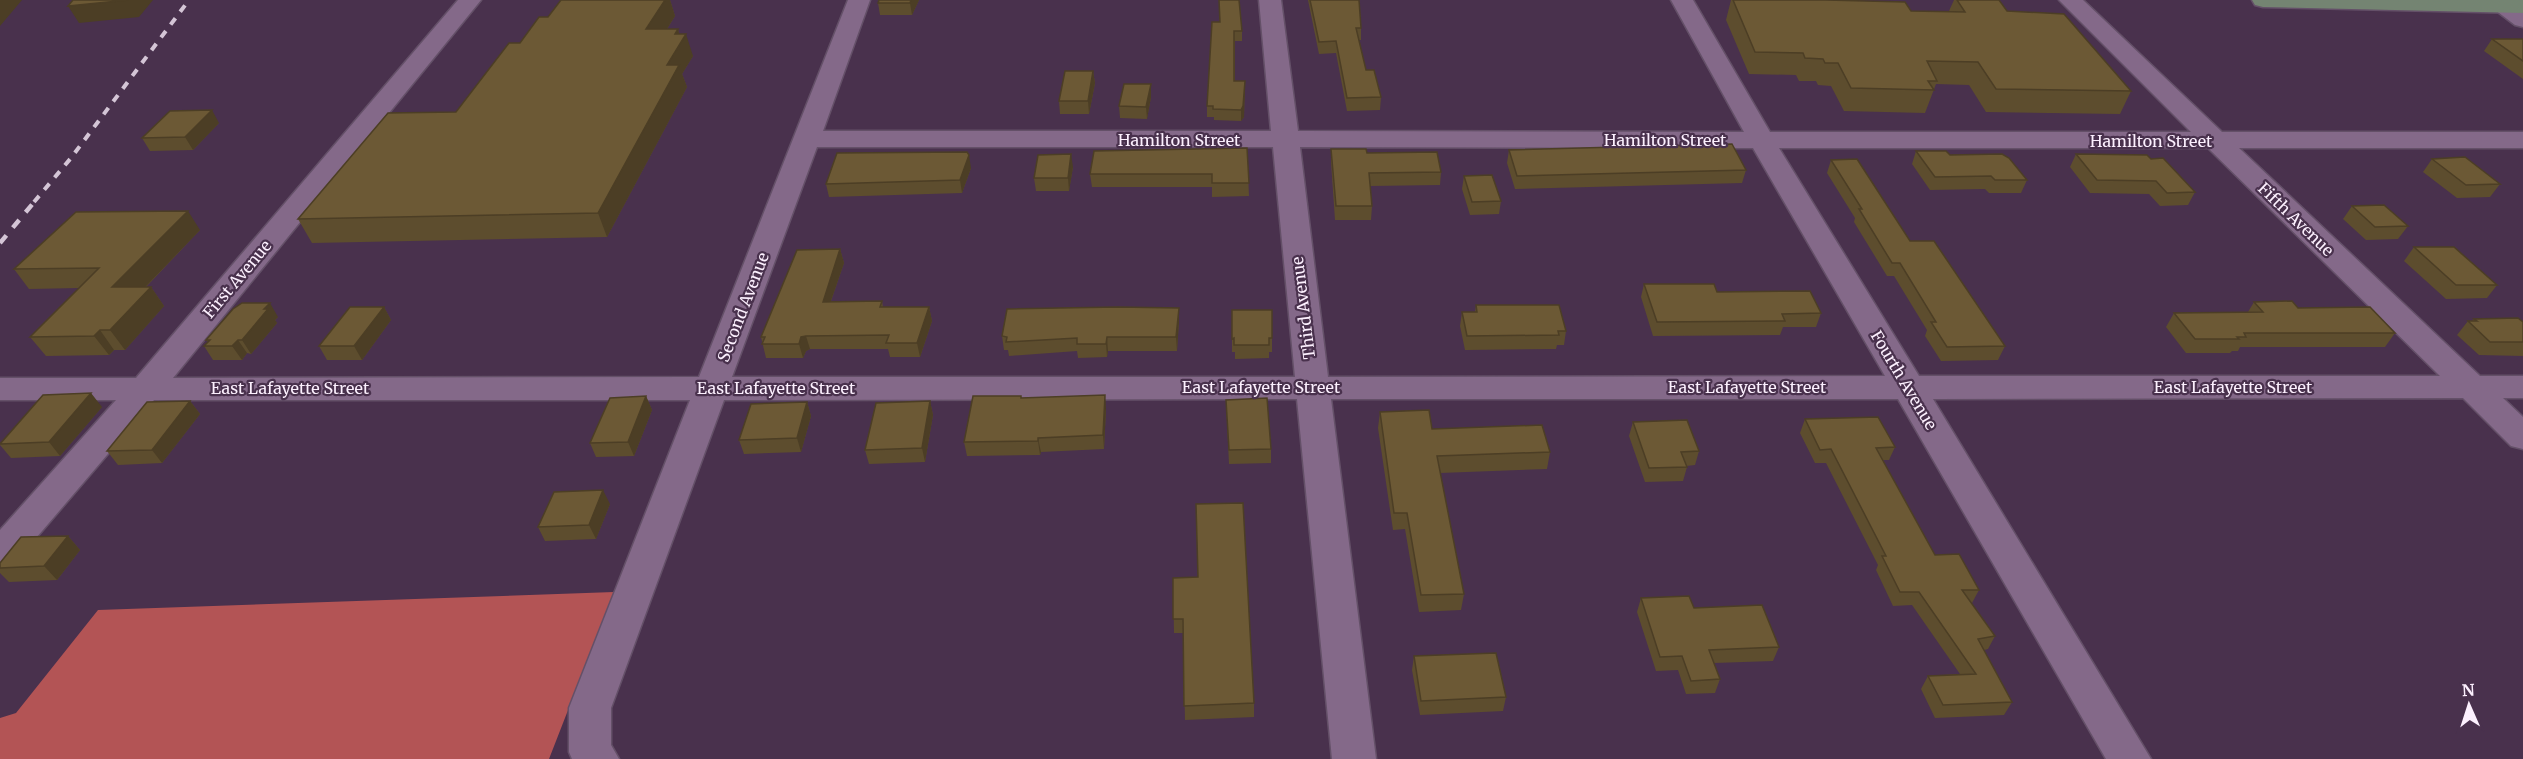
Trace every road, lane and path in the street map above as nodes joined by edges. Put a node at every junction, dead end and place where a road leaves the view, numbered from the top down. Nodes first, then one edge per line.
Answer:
1 (470, 0) edge
2 (859, 0) edge
3 (1269, 0) edge
4 (1682, 0) edge
5 (2070, 0) edge
6 (2263, 0) edge
7 (2506, 4) edge
8 (2523, 21) edge
9 (807, 139) junction
10 (1284, 140) junction
11 (1761, 140) junction
12 (2523, 140) edge
13 (2214, 141) junction
14 (1312, 387) junction
15 (1909, 387) junction
16 (2470, 387) junction
17 (2523, 387) edge
18 (0, 388) edge
19 (712, 388) junction
20 (145, 389) junction
21 (2523, 437) edge
22 (0, 555) edge
23 (594, 755) edge
24 (1354, 759) edge
25 (2129, 759) edge

1 - 20 street, First Avenue
2 - 9 street, Second Avenue
3 - 10 street, Third Avenue
4 - 11 street, Fourth Avenue
5 - 13 street, Fifth Avenue
6 - 7 main road
7 - 8 street
9 - 10 street, Hamilton Street
9 - 19 street, Second Avenue
10 - 11 street, Hamilton Street
10 - 14 street, Third Avenue
11 - 13 street, Hamilton Street
11 - 15 street, Fourth Avenue
12 - 13 street, Hamilton Street
13 - 16 street, Fifth Avenue
14 - 15 street, East Lafayette Street
14 - 19 street, East Lafayette Street
14 - 24 street, Third Avenue
15 - 16 street, East Lafayette Street
15 - 25 street, Fourth Avenue
16 - 17 street, East Lafayette Street
16 - 21 street, Fifth Avenue
18 - 20 street, East Lafayette Street
19 - 20 street, East Lafayette Street
19 - 23 street, Second Avenue
20 - 22 street, First Avenue

